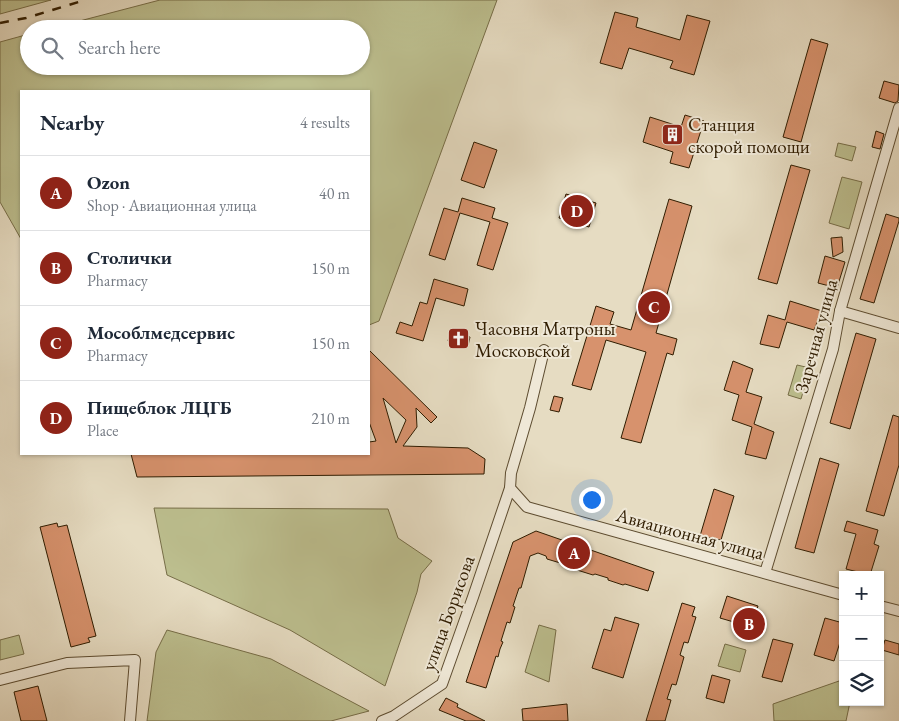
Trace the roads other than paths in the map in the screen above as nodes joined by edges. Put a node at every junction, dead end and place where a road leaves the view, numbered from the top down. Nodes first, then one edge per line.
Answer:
1 (899, 108) edge
2 (840, 311) junction
3 (899, 328) edge
4 (544, 350) dead end
5 (510, 488) junction
6 (765, 573) junction
7 (839, 594) edge
8 (884, 607) edge
9 (899, 612) edge
10 (0, 680) edge
11 (130, 721) edge
12 (382, 721) edge

1 - 2 street, Заречная улица
2 - 3 street
2 - 6 street, Заречная улица
4 - 5 street, улица Борисова
5 - 6 street, Авиационная улица
5 - 12 street, улица Борисова
6 - 7 street, Авиационная улица
8 - 9 street
10 - 11 street

